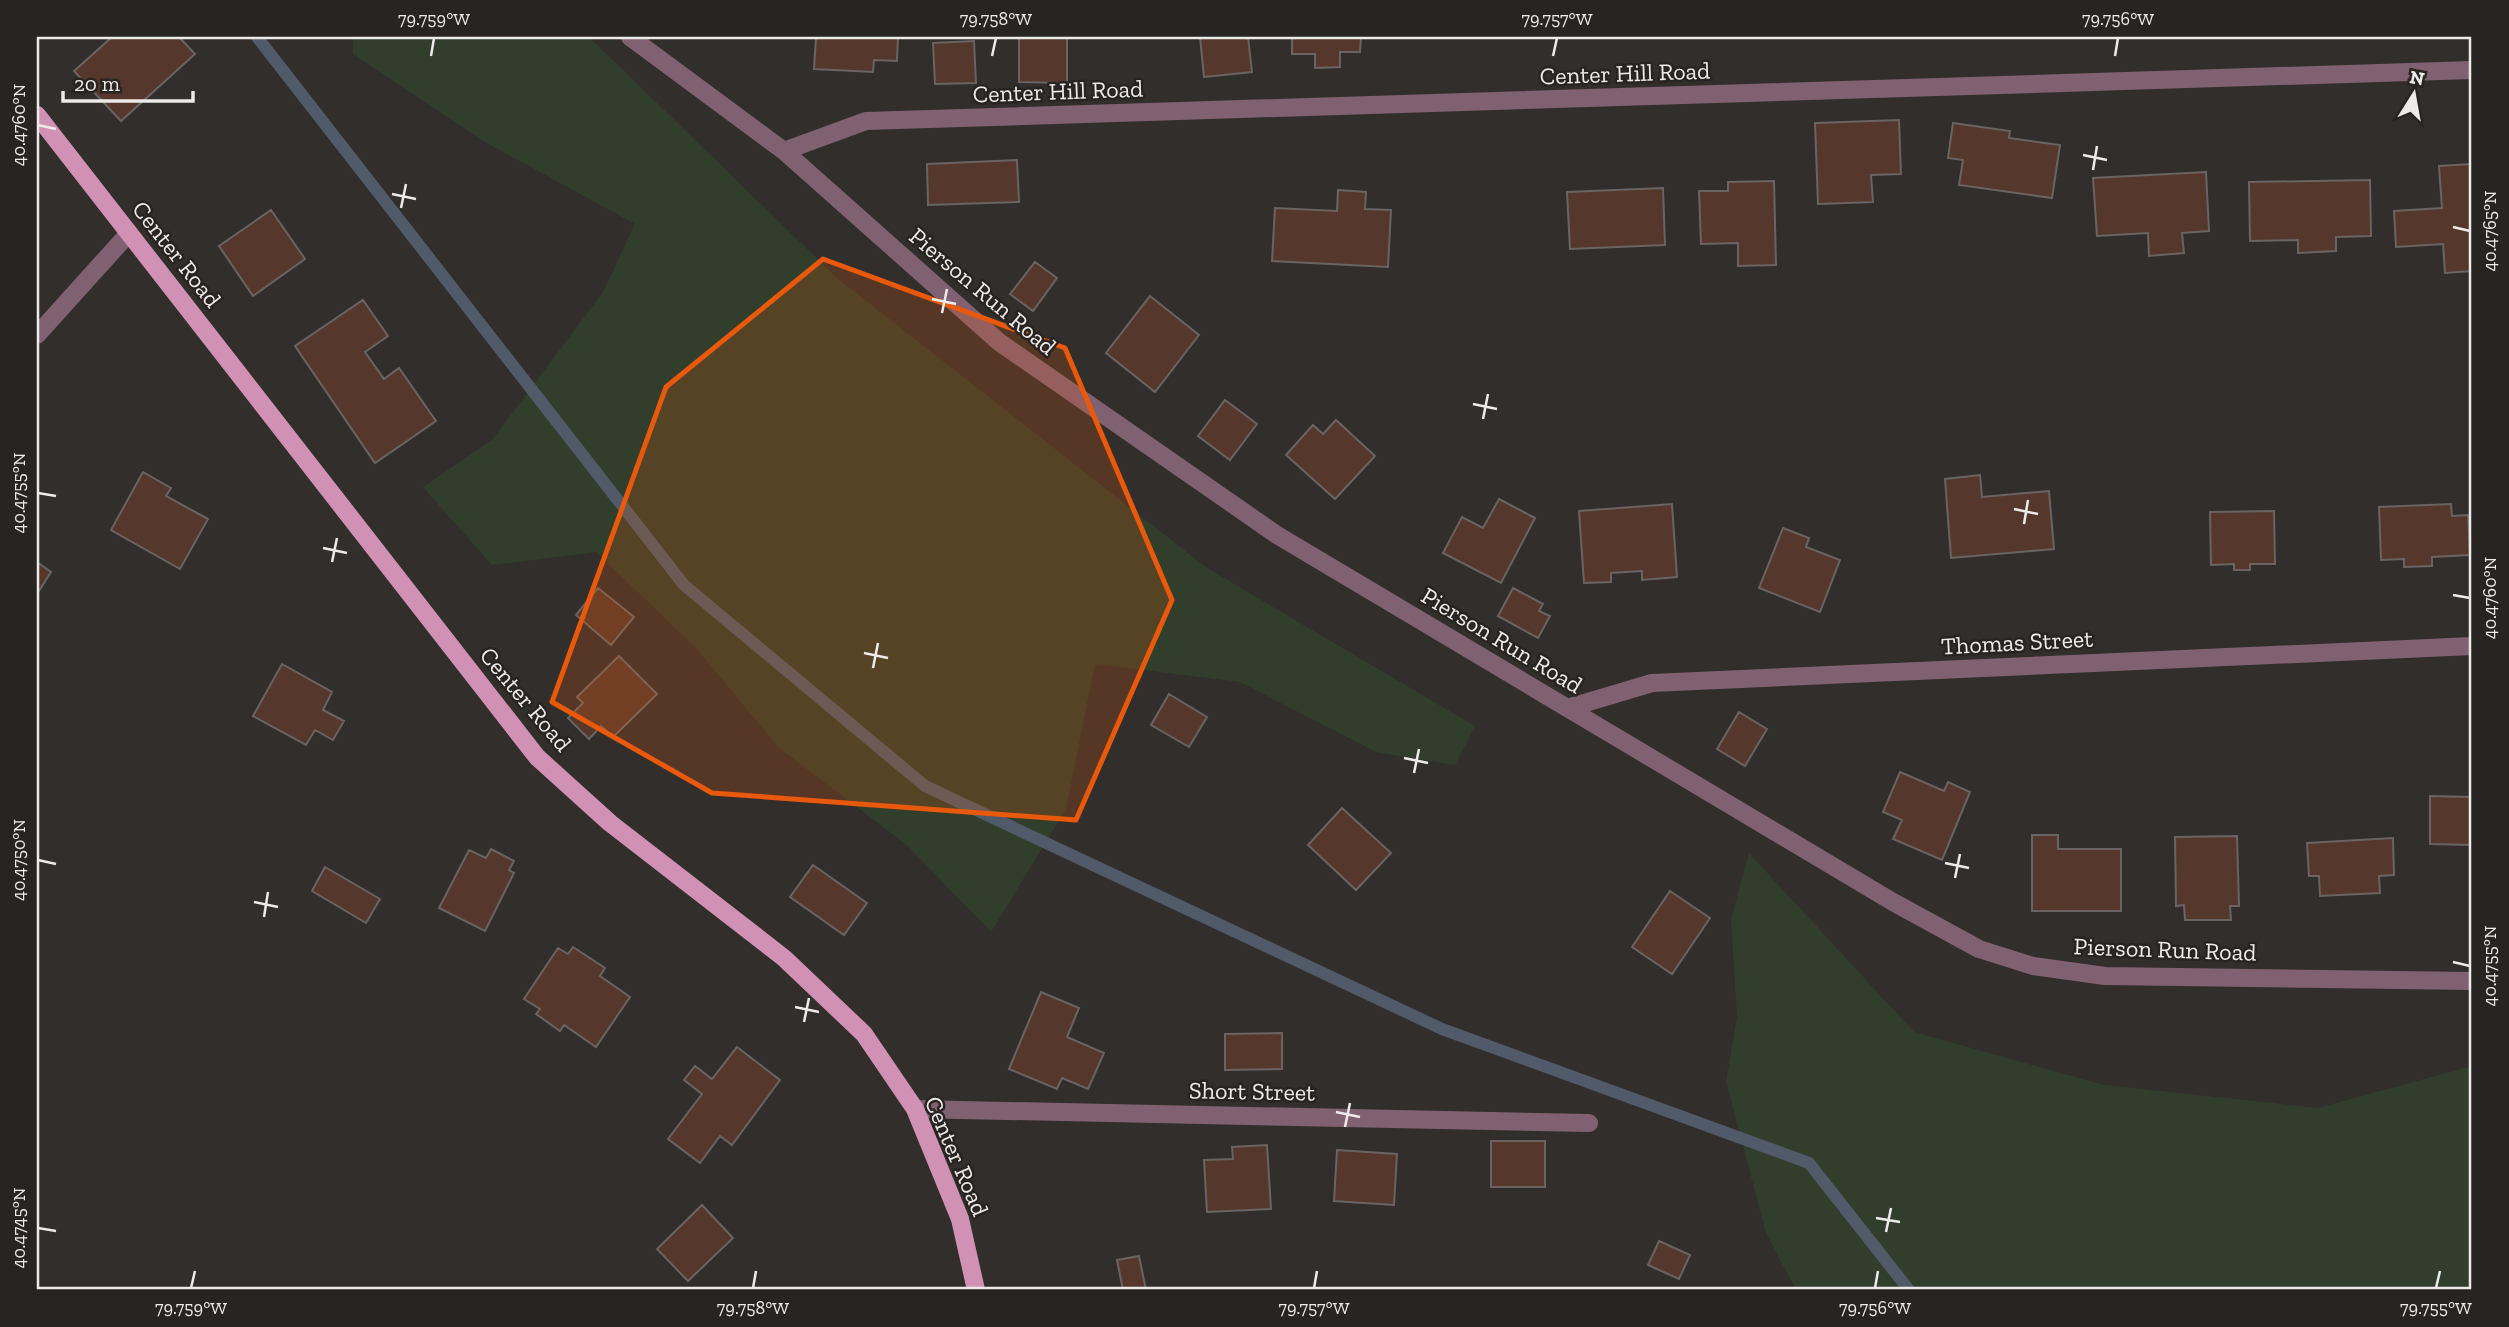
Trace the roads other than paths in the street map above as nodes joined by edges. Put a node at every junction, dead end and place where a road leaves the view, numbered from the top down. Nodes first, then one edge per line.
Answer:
1 (630, 37) edge
2 (2472, 70) edge
3 (37, 115) edge
4 (785, 151) junction
5 (129, 233) junction
6 (37, 335) edge
7 (2472, 646) edge
8 (1568, 708) junction
9 (2472, 981) edge
10 (915, 1109) junction
11 (1588, 1123) dead end
12 (976, 1290) edge

1 - 4 street, Pierson Run Road
2 - 4 street, Center Hill Road
3 - 5 main road, Center Road
4 - 8 street, Pierson Run Road
5 - 6 street
5 - 10 main road, Center Road
7 - 8 street, Thomas Street
8 - 9 street, Pierson Run Road
10 - 11 street, Short Street
10 - 12 main road, Center Road

